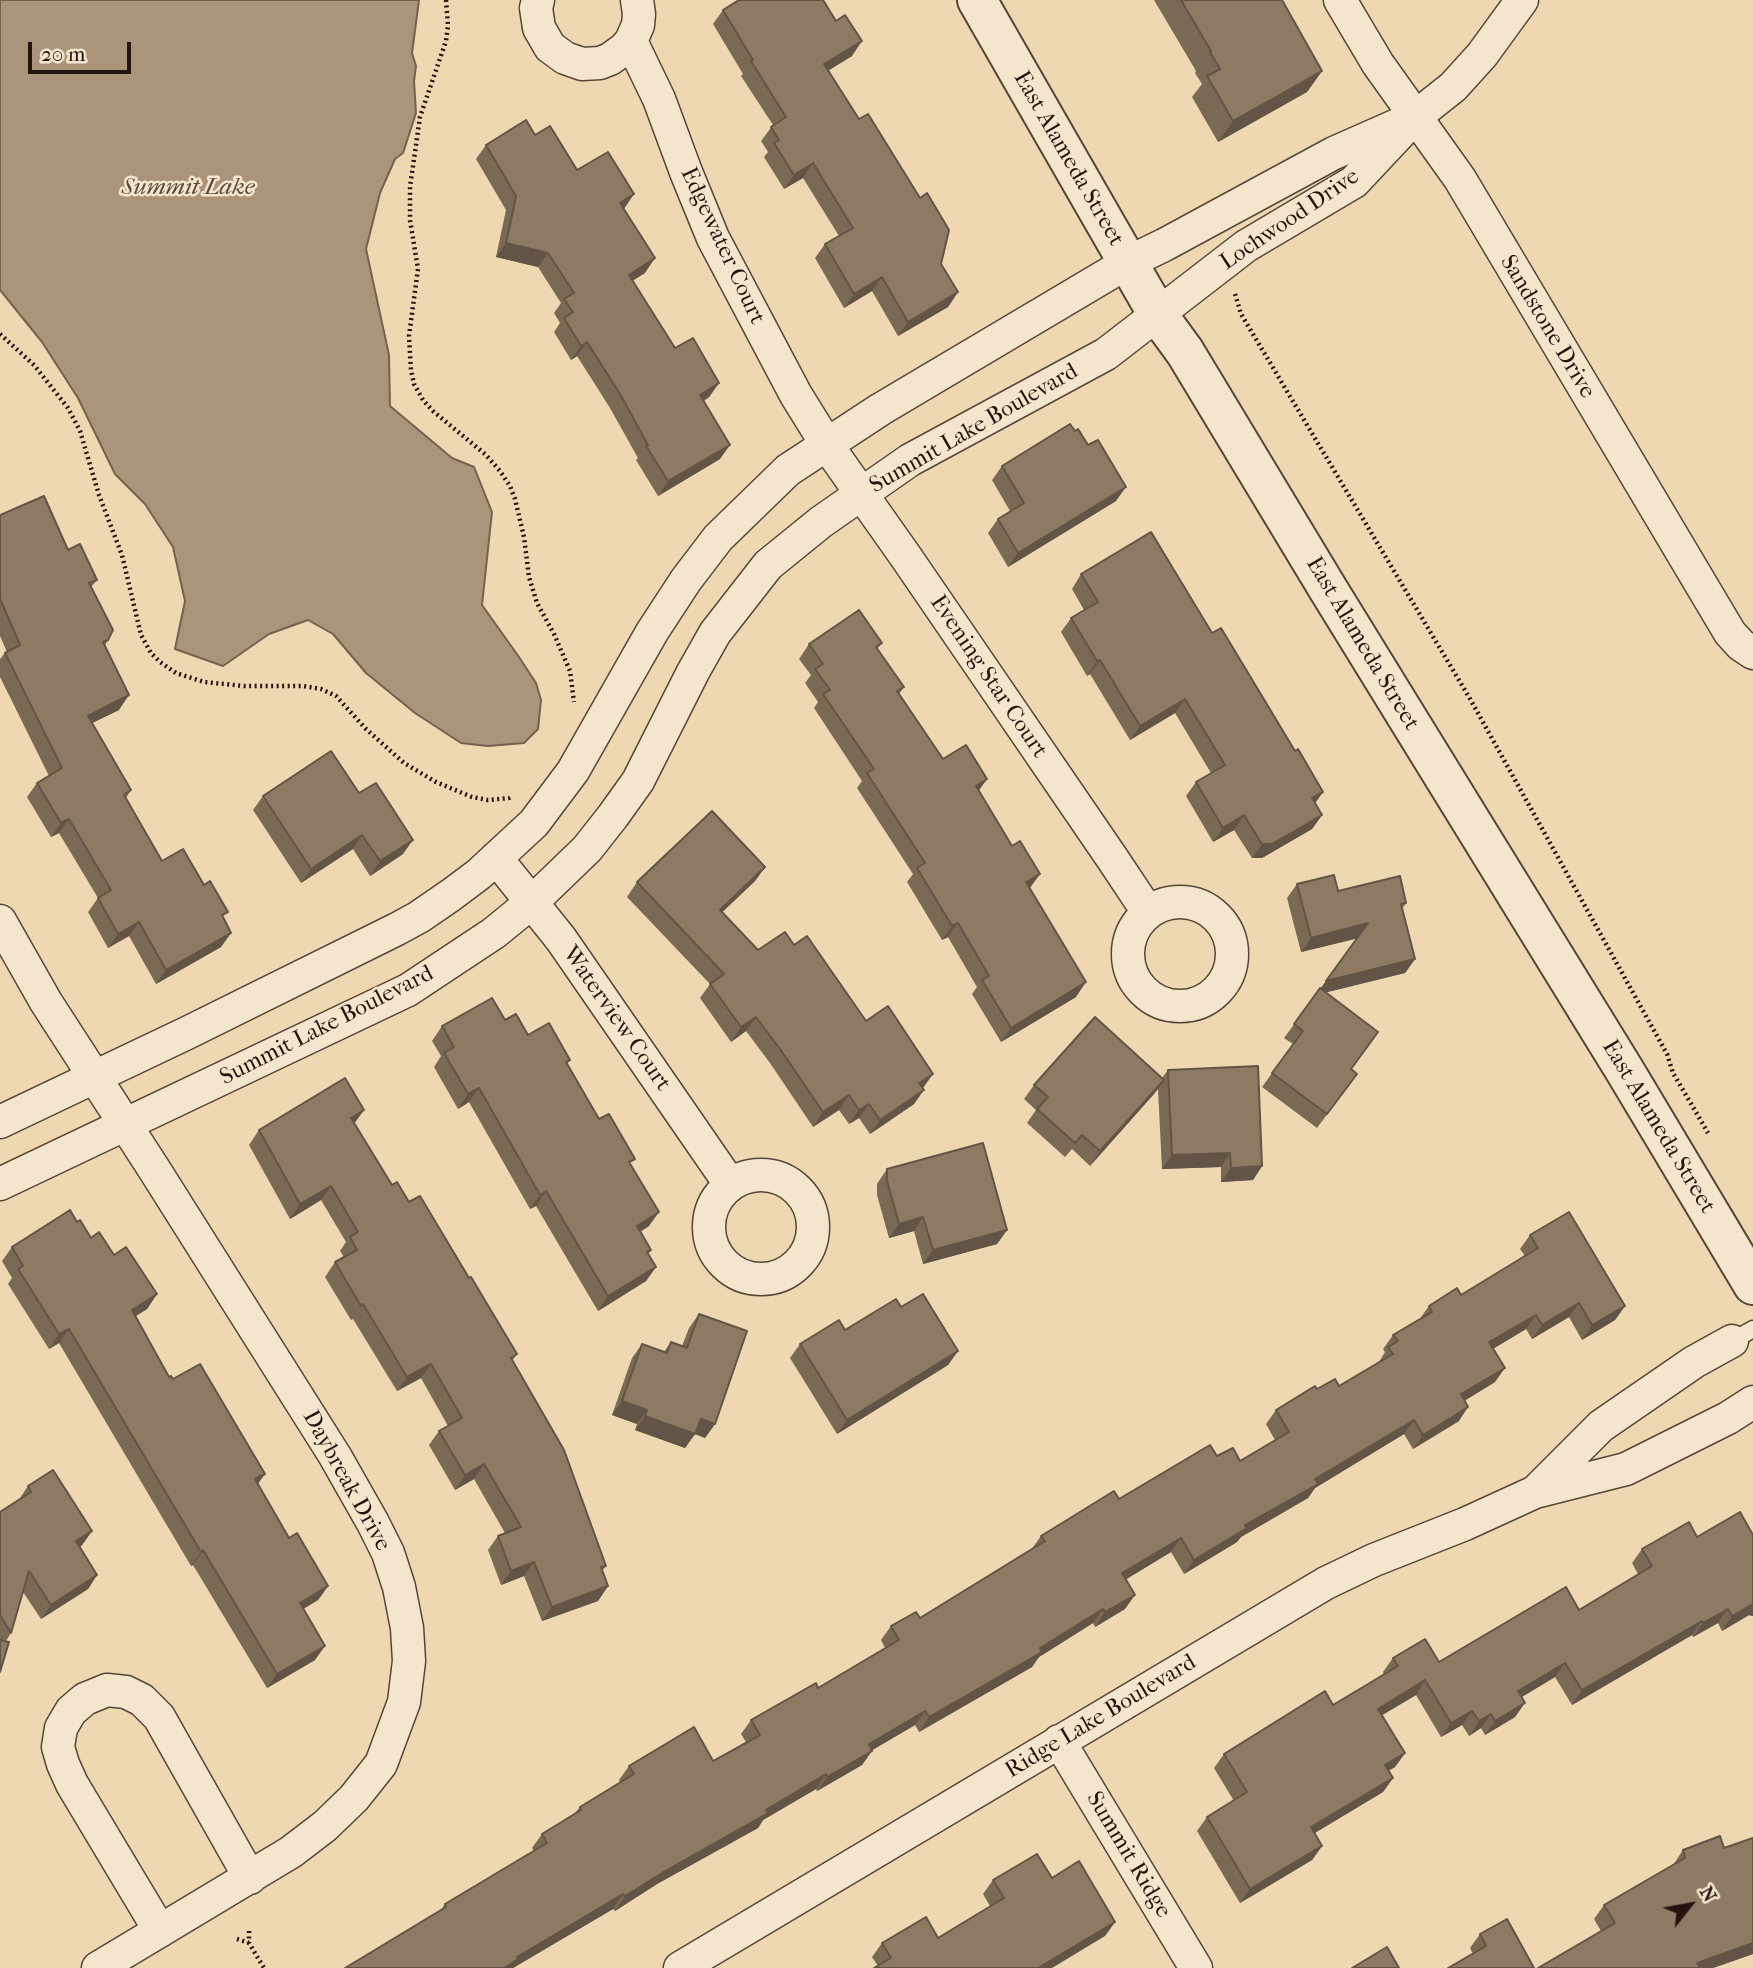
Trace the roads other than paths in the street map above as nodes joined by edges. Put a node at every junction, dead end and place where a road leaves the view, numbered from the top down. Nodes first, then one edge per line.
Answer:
1 (538, 0) edge
2 (637, 0) edge
3 (977, 0) edge
4 (1340, 0) edge
5 (1522, 0) edge
6 (631, 41) junction
7 (1415, 117) junction
8 (1128, 263) junction
9 (1190, 289) joint
10 (1158, 315) junction
11 (827, 445) junction
12 (861, 493) junction
13 (1753, 653) edge
14 (496, 858) junction
15 (533, 902) junction
16 (1147, 912) dead end
17 (0, 921) edge
18 (94, 1077) junction
19 (0, 1122) edge
20 (125, 1124) junction
21 (0, 1184) edge
22 (730, 1184) dead end
23 (1753, 1285) edge
24 (1742, 1335) edge
25 (1753, 1402) edge
26 (1535, 1492) junction
27 (1059, 1741) junction
28 (250, 1878) junction
29 (160, 1931) junction
30 (98, 1968) edge
31 (680, 1968) edge
32 (1196, 1968) edge

1 - 6 street
2 - 6 street
3 - 8 street, East Alameda Street
4 - 7 street, Sandstone Drive
5 - 7 street, Lochwood Drive
6 - 11 street, Edgewater Court
7 - 8 street, Lochwood Drive
7 - 9 street, Lochwood Drive
7 - 13 street, Sandstone Drive
8 - 10 street, East Alameda Street
8 - 11 street
9 - 10 street, Summit Lake Boulevard
10 - 12 street, Summit Lake Boulevard
10 - 23 street, East Alameda Street
11 - 12 street, Evening Star Court
11 - 14 street
12 - 15 street, Summit Lake Boulevard
12 - 16 street, Evening Star Court
14 - 15 street, Waterview Court
14 - 18 street
15 - 20 street, Summit Lake Boulevard
15 - 22 street, Waterview Court
17 - 18 street, Daybreak Drive
18 - 19 street
18 - 20 street, Daybreak Drive
20 - 21 street, Summit Lake Boulevard
20 - 28 street, Daybreak Drive
24 - 26 street, Ridge Lake Boulevard
25 - 26 street, Ridge Lake Boulevard
26 - 27 street, Ridge Lake Boulevard
27 - 31 street, Ridge Lake Boulevard
27 - 32 street, Summit Ridge
28 - 29 street, Daybreak Drive
28 - 29 street
29 - 30 street, Daybreak Drive

